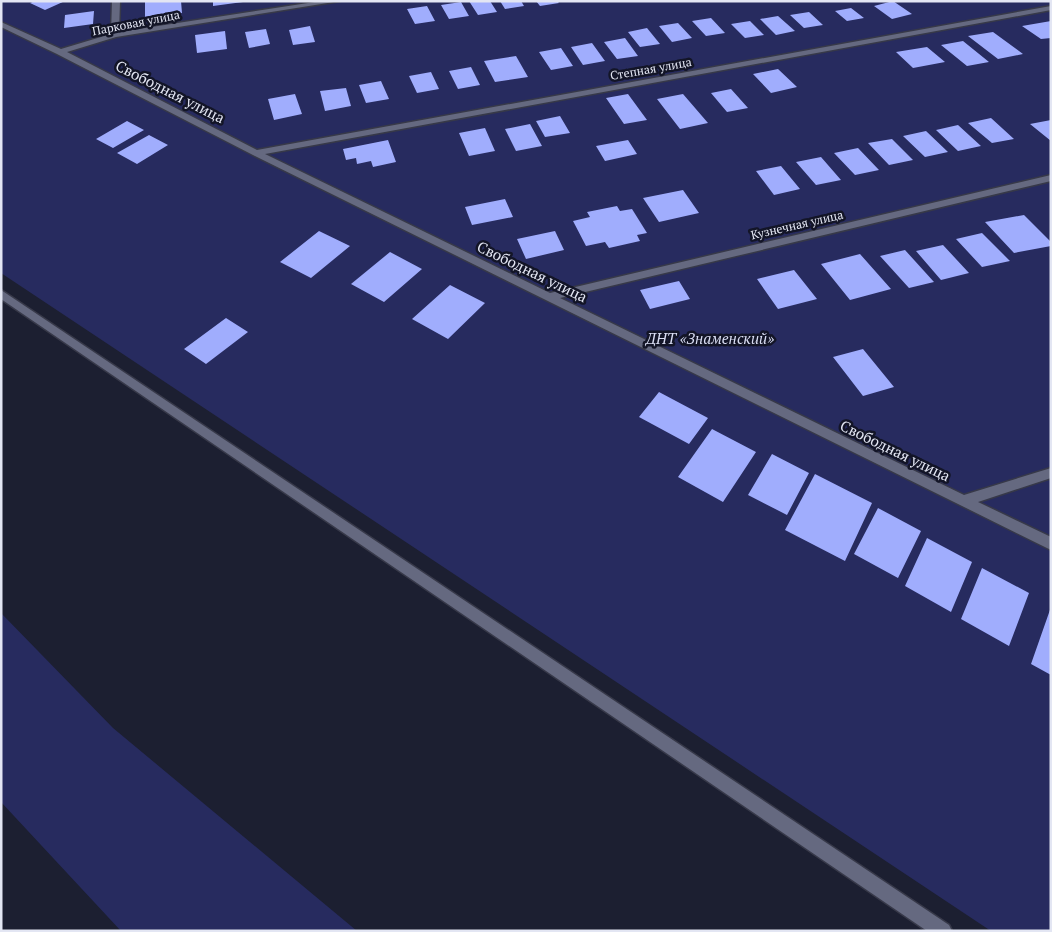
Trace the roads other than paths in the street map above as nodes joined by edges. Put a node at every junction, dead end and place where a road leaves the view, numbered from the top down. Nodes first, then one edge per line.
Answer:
1 (116, 1) edge
2 (332, 2) edge
3 (1051, 8) edge
4 (1, 24) edge
5 (116, 36) junction
6 (60, 52) junction
7 (256, 153) junction
8 (1051, 178) edge
9 (1, 294) edge
10 (548, 297) junction
11 (1051, 473) edge
12 (962, 501) junction
13 (1051, 544) edge
14 (943, 931) edge

1 - 5 street
2 - 5 street, Парковая улица
3 - 7 street, Степная улица
4 - 6 street, Свободная улица
5 - 6 street, Парковая улица
6 - 7 street, Свободная улица
7 - 10 street, Свободная улица
8 - 10 street, Кузнечная улица
9 - 14 street
10 - 12 street, Свободная улица
11 - 12 street
12 - 13 street, Свободная улица

